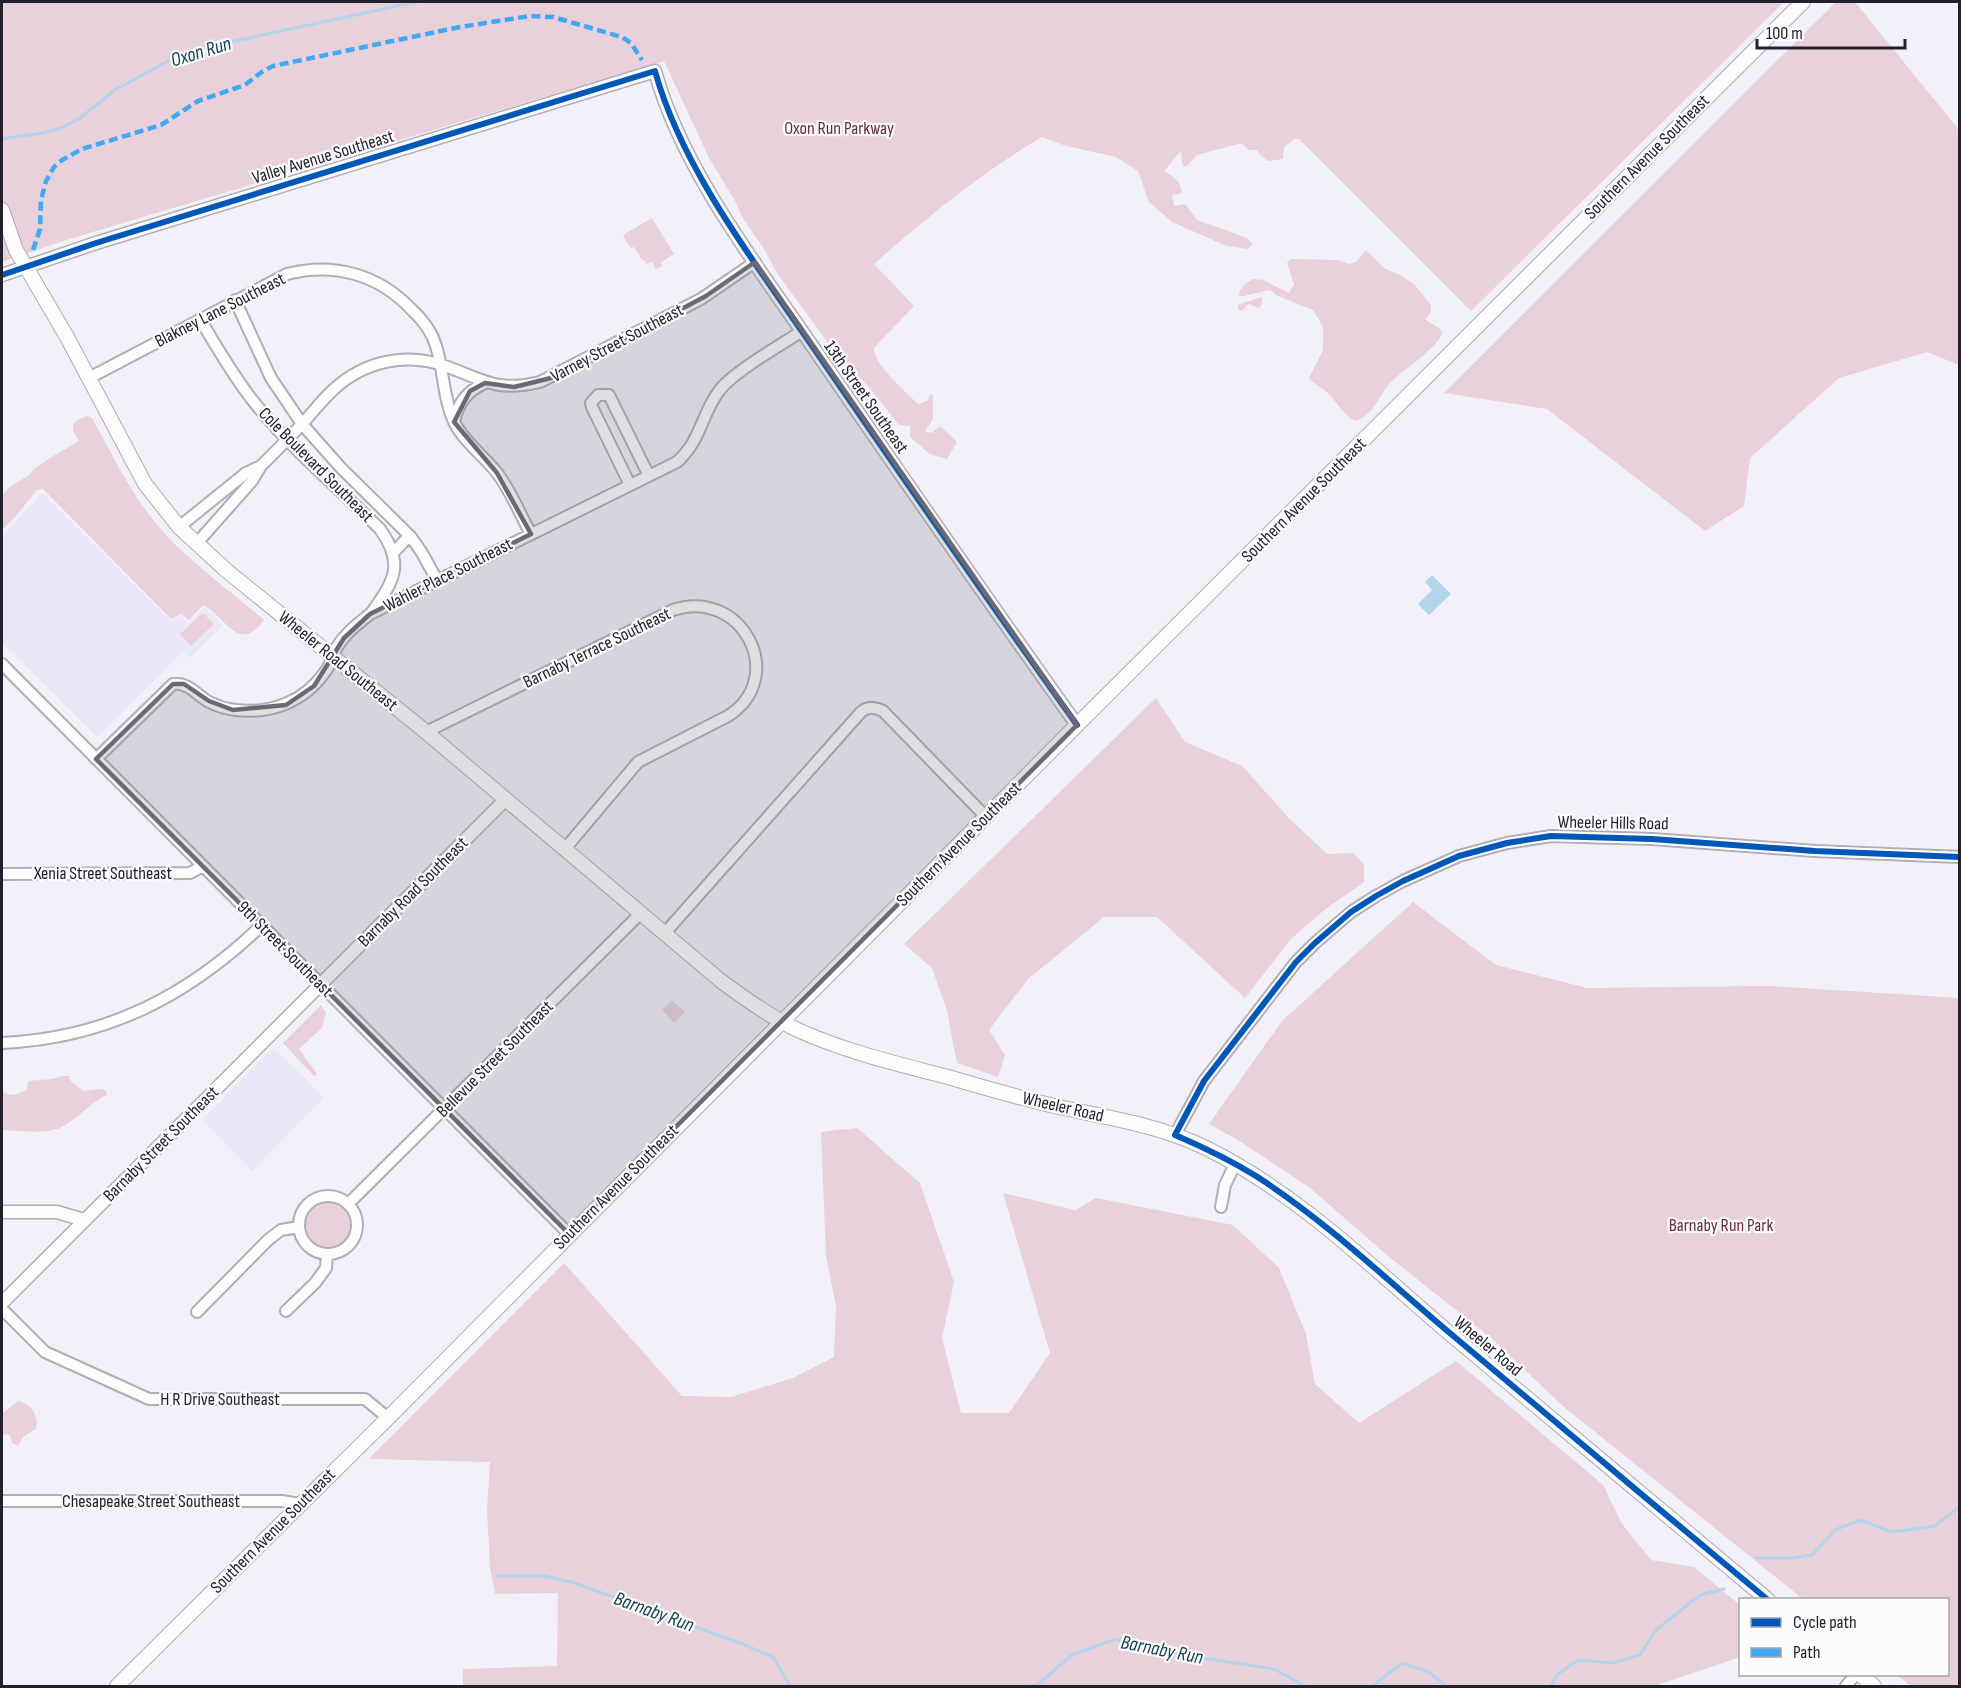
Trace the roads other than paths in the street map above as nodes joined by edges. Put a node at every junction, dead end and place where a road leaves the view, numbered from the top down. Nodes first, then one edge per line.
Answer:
1 (1803, 2) edge
2 (655, 71) joint
3 (2, 210) edge
4 (755, 262) junction
5 (26, 267) junction
6 (2, 275) edge
7 (235, 300) junction
8 (200, 319) junction
9 (802, 331) junction
10 (441, 364) junction
11 (89, 378) junction
12 (485, 383) junction
13 (454, 422) junction
14 (302, 424) junction
15 (288, 439) junction
16 (261, 466) junction
17 (343, 470) junction
18 (649, 476) junction
19 (333, 483) junction
20 (630, 485) junction
21 (179, 527) junction
22 (531, 534) junction
23 (409, 536) junction
24 (197, 543) junction
25 (393, 553) junction
26 (437, 580) junction
27 (370, 614) junction
28 (333, 656) junction
29 (2, 664) edge
30 (1077, 725) junction
31 (426, 732) junction
32 (96, 759) junction
33 (505, 800) junction
34 (986, 817) junction
35 (564, 850) junction
36 (1959, 857) edge
37 (203, 867) junction
38 (2, 874) edge
39 (640, 914) junction
40 (262, 926) junction
41 (664, 934) junction
42 (320, 984) junction
43 (782, 1021) junction
44 (2, 1043) edge
45 (445, 1110) junction
46 (1175, 1135) junction
47 (1235, 1164) junction
48 (348, 1204) junction
49 (1221, 1207) dead end
50 (2, 1212) edge
51 (84, 1221) junction
52 (299, 1227) junction
53 (569, 1234) junction
54 (327, 1254) junction
55 (2, 1303) edge
56 (2, 1310) edge
57 (286, 1311) dead end
58 (197, 1312) dead end
59 (388, 1418) junction
60 (2, 1501) edge
61 (300, 1504) junction
62 (1767, 1598) edge
63 (1860, 1676) edge
64 (117, 1686) edge
65 (1874, 1686) edge

1 - 30 main road, Southern Avenue Southeast
2 - 4 street, 13th Street Southeast
2 - 5 street, Valley Avenue Southeast
3 - 5 main road, Wheeler Road Southeast
4 - 9 street, 13th Street Southeast
4 - 12 street, Varney Street Southeast
5 - 6 street, Valley Avenue Southeast
5 - 11 main road, Wheeler Road Southeast
7 - 8 street, Blakney Lane Southeast
7 - 10 street, Blakney Lane Southeast
7 - 14 street, Cole Boulevard Southeast
8 - 11 street, Blakney Lane Southeast
8 - 15 street, Cole Boulevard Southeast
9 - 18 street, Wahler Place Southeast
9 - 30 street, 13th Street Southeast
10 - 12 street, Varney Street Southeast
10 - 13 street, Blakney Lane Southeast
10 - 14 street, Varney Street Southeast
11 - 21 main road, Wheeler Road Southeast
12 - 13 street
13 - 22 street, Blakney Lane Southeast
14 - 15 street, Varney Street Southeast
14 - 17 street, Cole Boulevard Southeast
15 - 16 street, Varney Street Southeast
15 - 19 street, Cole Boulevard Southeast
16 - 21 street, Varney Street Southeast
16 - 24 street, Varney Street Southeast
17 - 19 street
17 - 23 street, Cole Boulevard Southeast
18 - 20 street, Wahler Place Southeast
18 - 20 street
19 - 25 street, Cole Boulevard Southeast
20 - 22 street, Wahler Place Southeast
21 - 24 main road, Wheeler Road Southeast
22 - 26 street, Wahler Place Southeast
23 - 25 street
23 - 26 street, Cole Boulevard Southeast
24 - 28 main road, Wheeler Road Southeast
25 - 27 street
26 - 27 street, Wahler Place Southeast
27 - 28 street, Wahler Place Southeast
28 - 31 main road, Wheeler Road Southeast
28 - 32 street, Wahler Place Southeast
29 - 32 street, 9th Street Southeast
30 - 34 main road, Southern Avenue Southeast
31 - 33 main road, Wheeler Road Southeast
31 - 35 street, Barnaby Terrace Southeast
32 - 37 street, 9th Street Southeast
33 - 35 main road, Wheeler Road Southeast
33 - 42 street, Barnaby Road Southeast
34 - 41 street
34 - 43 main road, Southern Avenue Southeast
35 - 39 main road, Wheeler Road Southeast
36 - 46 street, Wheeler Hills Road
37 - 38 street, Xenia Street Southeast
37 - 40 street, 9th Street Southeast
39 - 41 main road, Wheeler Road Southeast
39 - 45 street, Bellevue Street Southeast
40 - 42 street, 9th Street Southeast
40 - 44 street
41 - 43 main road, Wheeler Road Southeast
42 - 45 street, 9th Street Southeast
42 - 51 street, Barnaby Street Southeast
43 - 46 main road, Wheeler Road
43 - 53 main road, Southern Avenue Southeast
45 - 48 street, Bellevue Street Southeast
45 - 53 street, 9th Street Southeast
46 - 47 main road, Wheeler Road
47 - 49 street
47 - 62 main road, Wheeler Road
48 - 52 street
48 - 54 street
50 - 51 street
51 - 55 street, Barnaby Street Southeast
52 - 54 street
52 - 58 street
53 - 59 main road, Southern Avenue Southeast
54 - 57 street
56 - 59 street, H R Drive Southeast
59 - 61 main road, Southern Avenue Southeast
60 - 61 street, Chesapeake Street Southeast
61 - 64 main road, Southern Avenue Southeast
63 - 65 main road

